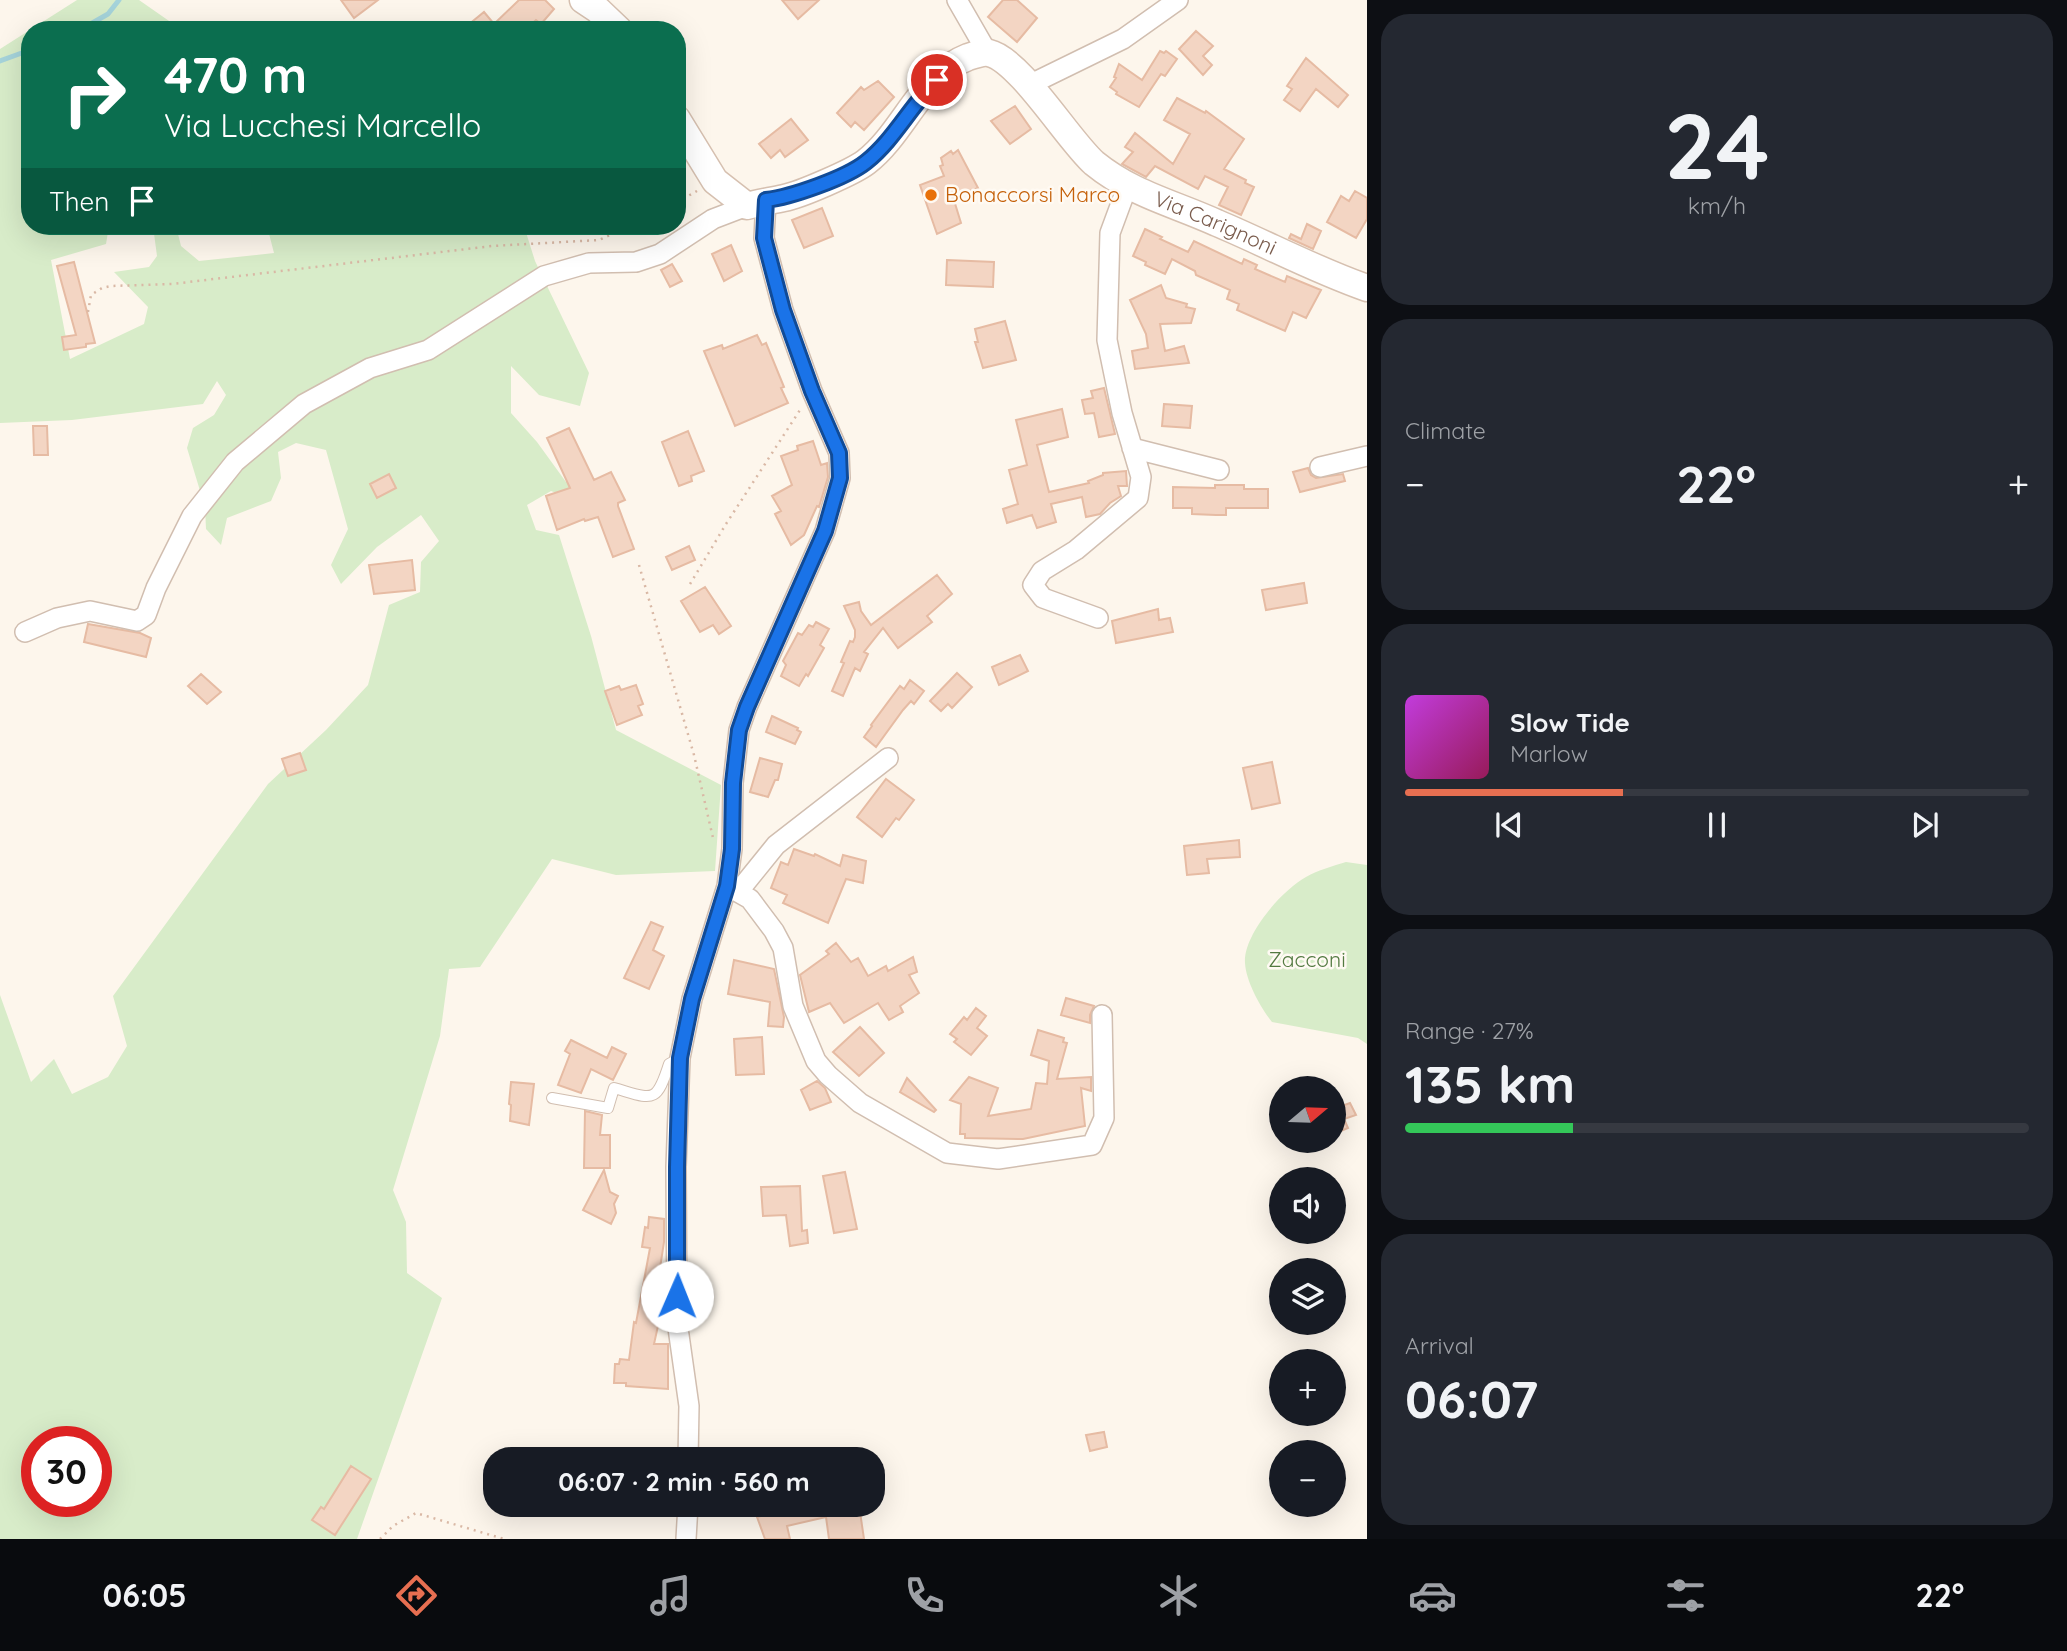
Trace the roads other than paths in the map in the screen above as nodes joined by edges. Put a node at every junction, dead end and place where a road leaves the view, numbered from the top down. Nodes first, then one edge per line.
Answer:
1 (583, 0) edge
2 (957, 0) edge
3 (1178, 0) edge
4 (610, 21) edge
5 (987, 52) junction
6 (1029, 85) junction
7 (686, 134) edge
8 (1127, 187) junction
9 (757, 203) junction
10 (1367, 288) edge
11 (1132, 448) junction
12 (1367, 456) edge
13 (1320, 467) dead end
14 (1219, 470) dead end
15 (1098, 618) dead end
16 (25, 632) dead end
17 (888, 758) dead end
18 (732, 889) junction
19 (1102, 1015) dead end
20 (680, 1058) junction
21 (552, 1098) dead end
22 (688, 1447) edge
23 (687, 1517) edge
24 (686, 1539) edge

1 - 4 street
2 - 5 street
3 - 6 street
5 - 6 street, Via Carignoni
5 - 9 street
6 - 8 street, Via Carignoni
7 - 9 street
8 - 10 street, Via Carignoni
8 - 11 street
9 - 16 street
9 - 18 street
11 - 14 street
11 - 15 street
12 - 13 street
17 - 18 street
18 - 19 street
18 - 20 street
20 - 21 lane
20 - 22 street
23 - 24 street

